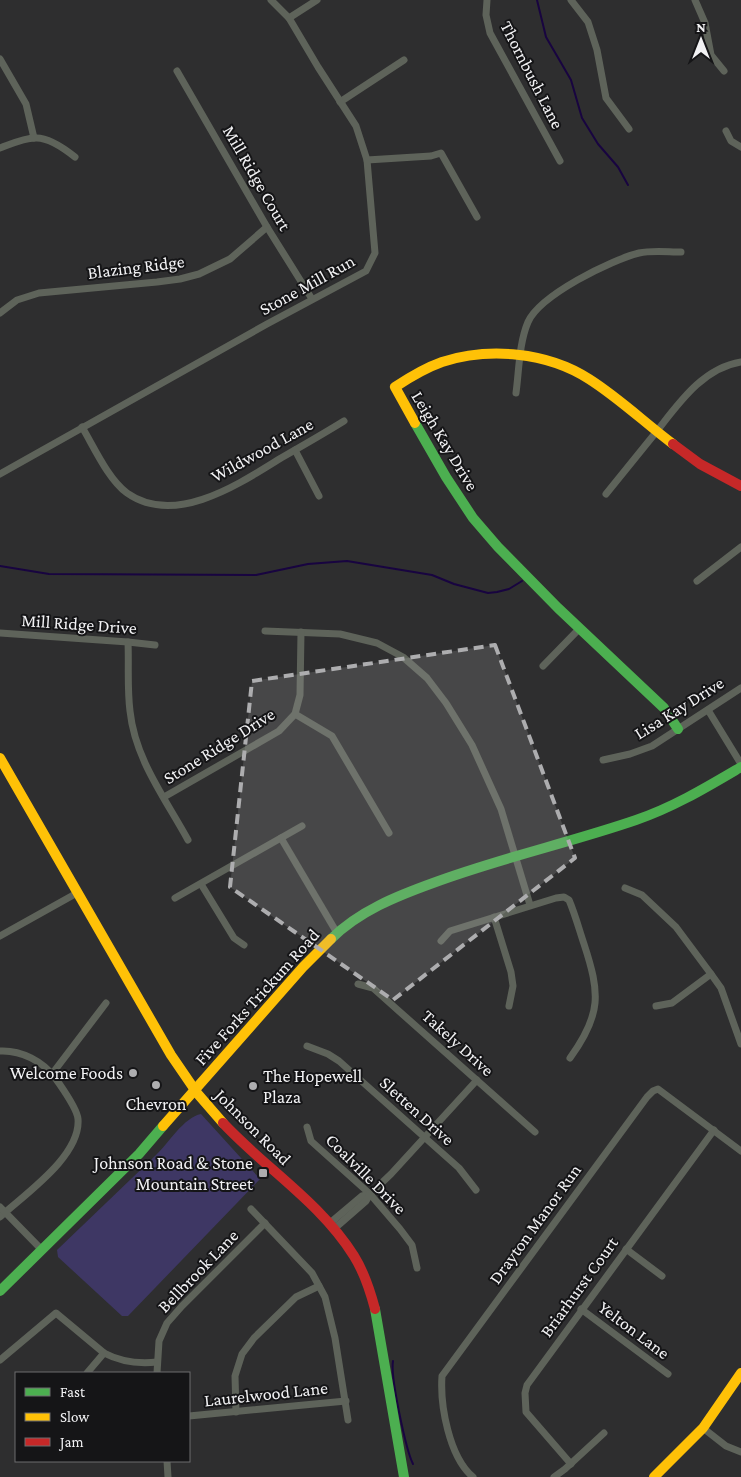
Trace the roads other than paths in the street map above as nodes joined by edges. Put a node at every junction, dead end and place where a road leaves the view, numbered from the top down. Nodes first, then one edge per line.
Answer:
1 (271, 0) edge
2 (318, 0) edge
3 (487, 0) edge
4 (572, 0) edge
5 (695, 0) edge
6 (289, 18) junction
7 (0, 59) edge
8 (404, 60) dead end
9 (177, 71) dead end
10 (724, 71) dead end
11 (340, 102) junction
12 (629, 129) dead end
13 (726, 131) dead end
14 (34, 138) junction
15 (741, 147) edge
16 (0, 148) edge
17 (75, 157) dead end
18 (367, 160) junction
19 (560, 161) dead end
20 (477, 217) dead end
21 (267, 227) junction
22 (681, 252) dead end
23 (312, 299) junction
24 (0, 313) edge
25 (521, 354) junction
26 (741, 362) edge
27 (516, 393) dead end
28 (344, 421) dead end
29 (82, 427) junction
30 (657, 431) junction
31 (295, 450) junction
32 (0, 474) edge
33 (741, 486) edge
34 (606, 494) dead end
35 (319, 496) dead end
36 (741, 547) edge
37 (697, 581) dead end
38 (579, 628) junction
39 (265, 631) dead end
40 (301, 632) junction
41 (0, 633) edge
42 (128, 642) junction
43 (155, 646) dead end
44 (543, 666) dead end
45 (741, 688) edge
46 (708, 710) junction
47 (295, 714) junction
48 (678, 729) junction
49 (0, 758) edge
50 (602, 760) dead end
51 (741, 766) edge
52 (164, 797) junction
53 (302, 826) dead end
54 (389, 833) dead end
55 (281, 838) junction
56 (188, 840) dead end
57 (515, 857) junction
58 (200, 884) junction
59 (625, 888) dead end
60 (77, 893) junction
61 (175, 898) dead end
62 (530, 905) junction
63 (494, 917) junction
64 (337, 933) junction
65 (0, 936) edge
66 (441, 941) dead end
67 (244, 945) dead end
68 (711, 974) junction
69 (358, 984) dead end
70 (106, 1003) dead end
71 (510, 1006) dead end
72 (656, 1006) dead end
73 (741, 1044) edge
74 (307, 1046) dead end
75 (0, 1052) edge
76 (570, 1058) dead end
77 (52, 1074) junction
78 (477, 1080) junction
79 (194, 1091) junction
80 (307, 1127) dead end
81 (714, 1130) junction
82 (535, 1132) dead end
83 (426, 1138) junction
84 (741, 1151) edge
85 (476, 1190) dead end
86 (370, 1194) junction
87 (251, 1209) dead end
88 (2, 1212) edge
89 (265, 1223) junction
90 (333, 1226) junction
91 (42, 1250) junction
92 (626, 1250) junction
93 (417, 1268) dead end
94 (662, 1276) dead end
95 (319, 1286) junction
96 (0, 1291) edge
97 (581, 1309) junction
98 (104, 1353) junction
99 (0, 1360) edge
100 (157, 1362) junction
101 (88, 1372) edge
102 (157, 1372) edge
103 (741, 1373) edge
104 (668, 1374) dead end
105 (346, 1401) junction
106 (236, 1412) junction
107 (190, 1416) edge
108 (348, 1420) dead end
109 (702, 1428) junction
110 (604, 1433) dead end
111 (741, 1452) edge
112 (167, 1462) edge
113 (571, 1464) junction
114 (168, 1477) edge
115 (404, 1477) edge
116 (472, 1477) edge
117 (554, 1477) edge
118 (654, 1477) edge

1 - 6 street, Stone Mill Run
2 - 6 street
3 - 19 street, Thornbush Lane
4 - 12 street
5 - 10 street
6 - 11 street, Stone Mill Run
7 - 14 street
8 - 11 street
9 - 21 street, Mill Ridge Court
11 - 18 street, Stone Mill Run
13 - 15 street
14 - 16 street
14 - 17 street
18 - 20 street
18 - 23 street, Stone Mill Run
21 - 23 street, Mill Ridge Court
21 - 24 street, Blazing Ridge
22 - 25 street
23 - 29 street, Stone Mill Run
25 - 27 street
25 - 30 street, Leigh Kay Drive
25 - 38 street, Leigh Kay Drive
26 - 30 street
28 - 31 street, Wildwood Lane
29 - 31 street, Wildwood Lane
29 - 32 street, Stone Mill Run
30 - 33 street, Leigh Kay Drive
30 - 34 street
31 - 35 street
36 - 37 street
38 - 44 street
38 - 48 street, Leigh Kay Drive
39 - 40 street
40 - 47 street, Stone Ridge Drive
40 - 57 street
41 - 42 street, Mill Ridge Drive
42 - 43 street, Mill Ridge Drive
42 - 52 street
45 - 46 street, Lisa Kay Drive
46 - 48 street, Lisa Kay Drive
46 - 51 street
47 - 52 street, Stone Ridge Drive
47 - 54 street
48 - 50 street, Lisa Kay Drive
49 - 60 street, Johnson Road
51 - 57 street, Five Forks Trickum Road
52 - 56 street
53 - 55 street
55 - 58 street
55 - 64 street
57 - 62 street
57 - 64 street, Five Forks Trickum Road
58 - 61 street
58 - 67 street
59 - 68 street
60 - 65 street
60 - 79 street, Johnson Road
62 - 63 street
62 - 76 street
63 - 66 street
63 - 71 street
64 - 79 street, Five Forks Trickum Road
68 - 72 street
68 - 73 street
69 - 78 street, Takely Drive
70 - 77 street
74 - 83 street, Sletten Drive
75 - 77 street
77 - 88 street
78 - 82 street, Takely Drive
78 - 83 street
79 - 90 street, Johnson Road
79 - 91 street, Five Forks Trickum Road
80 - 86 street, Coalville Drive
81 - 84 street, Drayton Manor Run
81 - 92 street, Briarhurst Court
81 - 116 street, Drayton Manor Run
83 - 85 street, Sletten Drive
83 - 86 street
86 - 90 street
86 - 93 street, Coalville Drive
87 - 89 street
88 - 91 street
89 - 95 street
89 - 100 street, Bellbrook Lane
90 - 115 street, Johnson Road
91 - 96 street, Five Forks Trickum Road
92 - 94 street
92 - 97 street, Briarhurst Court
95 - 105 street
95 - 106 street
97 - 104 street, Yelton Lane
97 - 113 street, Briarhurst Court
98 - 99 street
98 - 100 street
98 - 101 street
100 - 102 street, Bellbrook Lane
103 - 109 street
105 - 106 street, Laurelwood Lane
105 - 108 street
106 - 107 street, Laurelwood Lane
109 - 111 street
109 - 118 street
110 - 113 street
112 - 114 street
113 - 117 street

